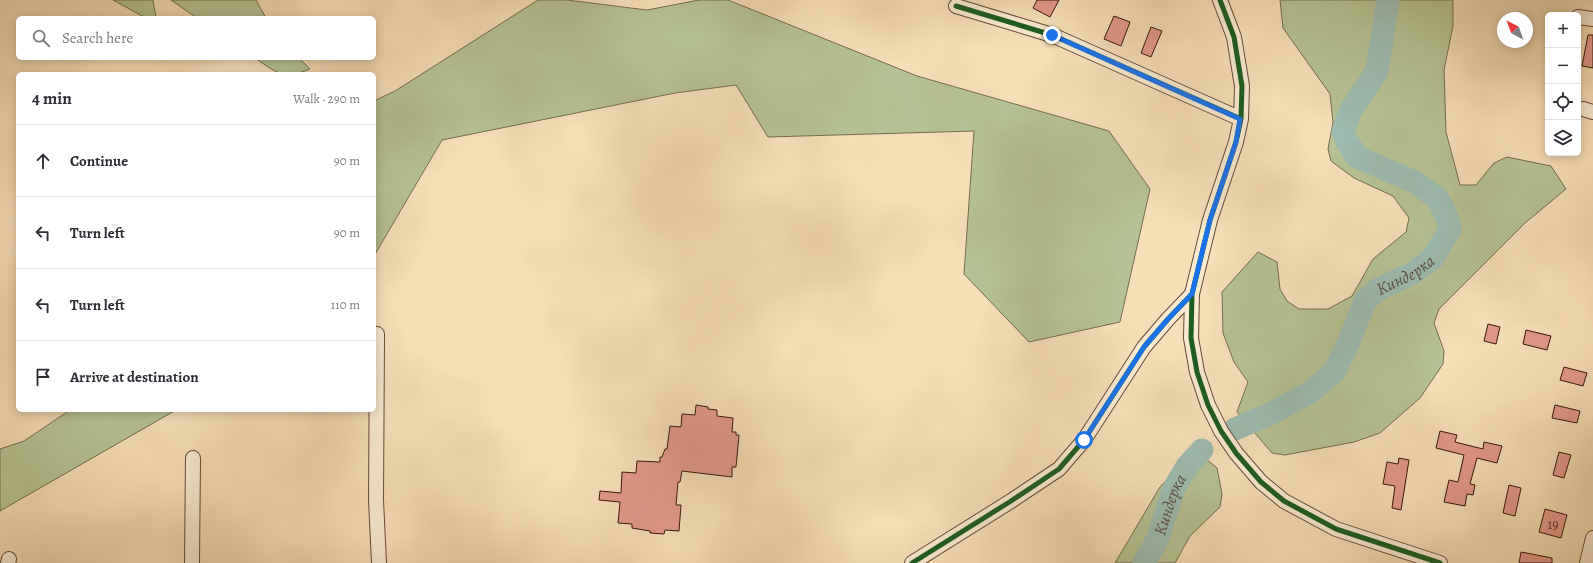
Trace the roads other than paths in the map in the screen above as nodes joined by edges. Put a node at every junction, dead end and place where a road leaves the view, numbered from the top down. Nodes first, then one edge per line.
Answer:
1 (1220, 0) edge
2 (956, 6) dead end
3 (1581, 17) edge
4 (1593, 19) edge
5 (1240, 119) junction
6 (1192, 294) junction
7 (377, 334) dead end
8 (193, 458) dead end
9 (1593, 538) edge
10 (192, 563) edge
11 (379, 563) edge
12 (912, 563) edge
13 (1440, 563) edge
14 (1587, 563) edge

1 - 5 street
2 - 5 street
3 - 4 street
5 - 6 street
6 - 12 street
6 - 13 street
7 - 11 street
8 - 10 street
9 - 14 street

